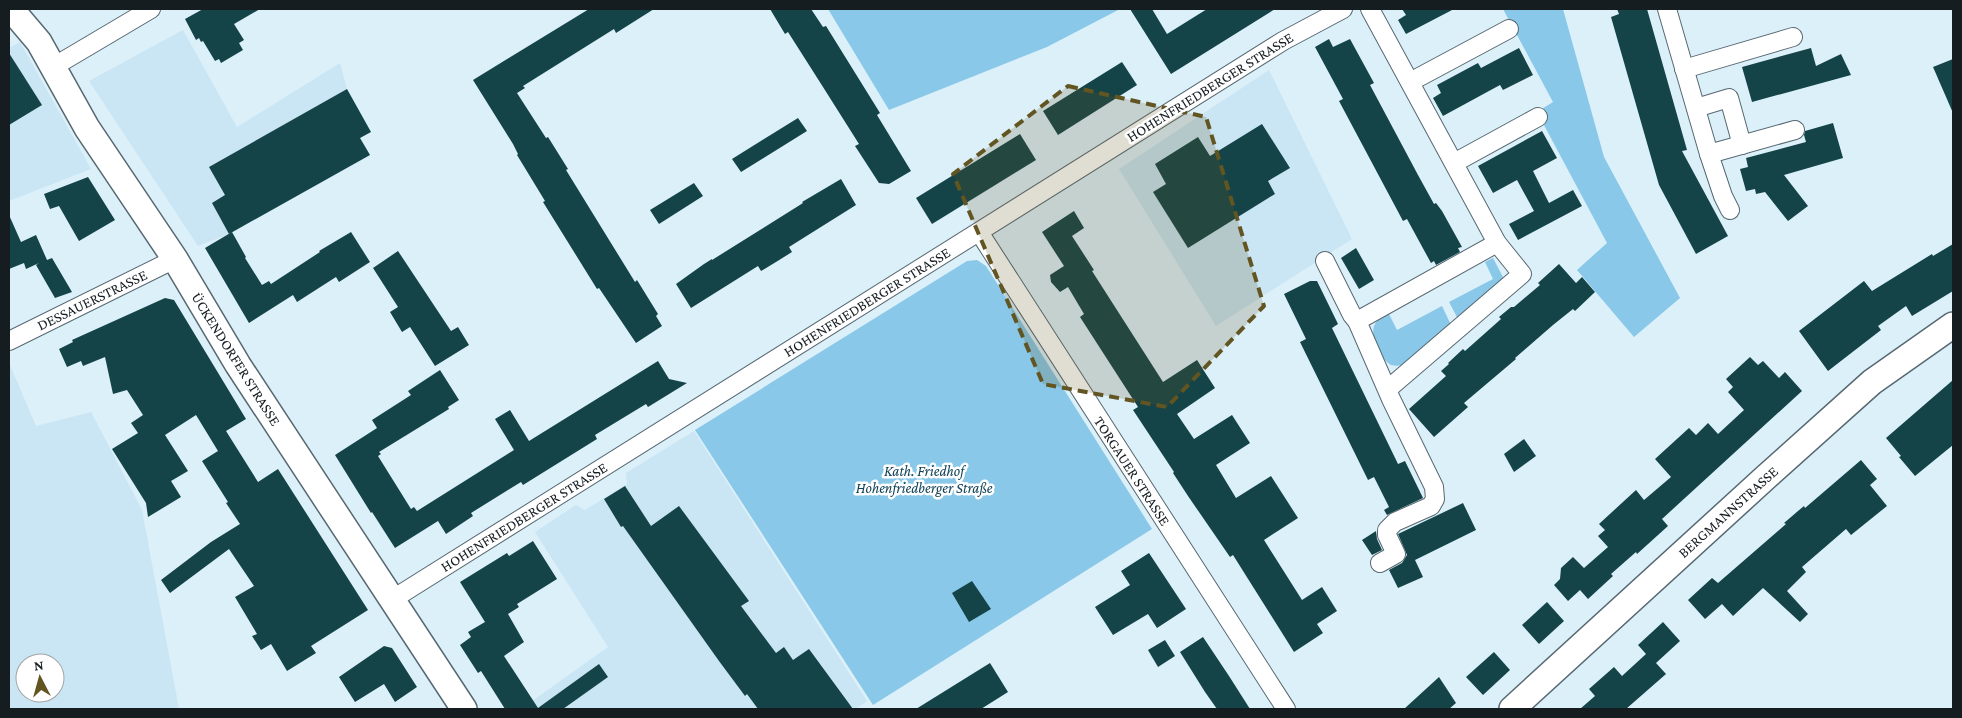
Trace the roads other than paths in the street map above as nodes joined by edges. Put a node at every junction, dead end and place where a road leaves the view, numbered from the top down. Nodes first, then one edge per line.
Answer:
1 (11, 9) edge
2 (151, 9) edge
3 (1343, 9) edge
4 (1370, 9) edge
5 (1667, 9) edge
6 (1509, 29) dead end
7 (1793, 37) dead end
8 (53, 66) junction
9 (1684, 68) junction
10 (1410, 82) junction
11 (1696, 108) junction
12 (1538, 117) dead end
13 (1795, 130) dead end
14 (1742, 145) junction
15 (1709, 154) junction
16 (1454, 163) junction
17 (1730, 210) dead end
18 (980, 232) junction
19 (1497, 243) junction
20 (175, 259) junction
21 (1325, 261) dead end
22 (1357, 321) junction
23 (1953, 325) edge
24 (9, 340) edge
25 (1388, 388) junction
26 (1380, 563) dead end
27 (393, 600) junction
28 (1516, 708) edge
29 (464, 709) edge
30 (1286, 709) edge

1 - 8 main road, ÜCKENDORFER STRASSE
2 - 8 street
3 - 18 street, HOHENFRIEDBERGER STRASSE
4 - 10 street
5 - 9 street
6 - 10 street
7 - 9 street
8 - 20 main road, ÜCKENDORFER STRASSE
9 - 11 street
10 - 16 street
11 - 14 street
11 - 15 street
12 - 16 street
13 - 14 street
14 - 15 street
15 - 17 street
16 - 19 street
18 - 27 street, HOHENFRIEDBERGER STRASSE
18 - 30 street, TORGAUER STRASSE
19 - 22 street
19 - 25 street
20 - 24 street, DESSAUERSTRASSE
20 - 27 main road, ÜCKENDORFER STRASSE
21 - 22 street
22 - 25 street
23 - 28 main road, BERGMANNSTRASSE
25 - 26 street
27 - 29 main road, ÜCKENDORFER STRASSE

